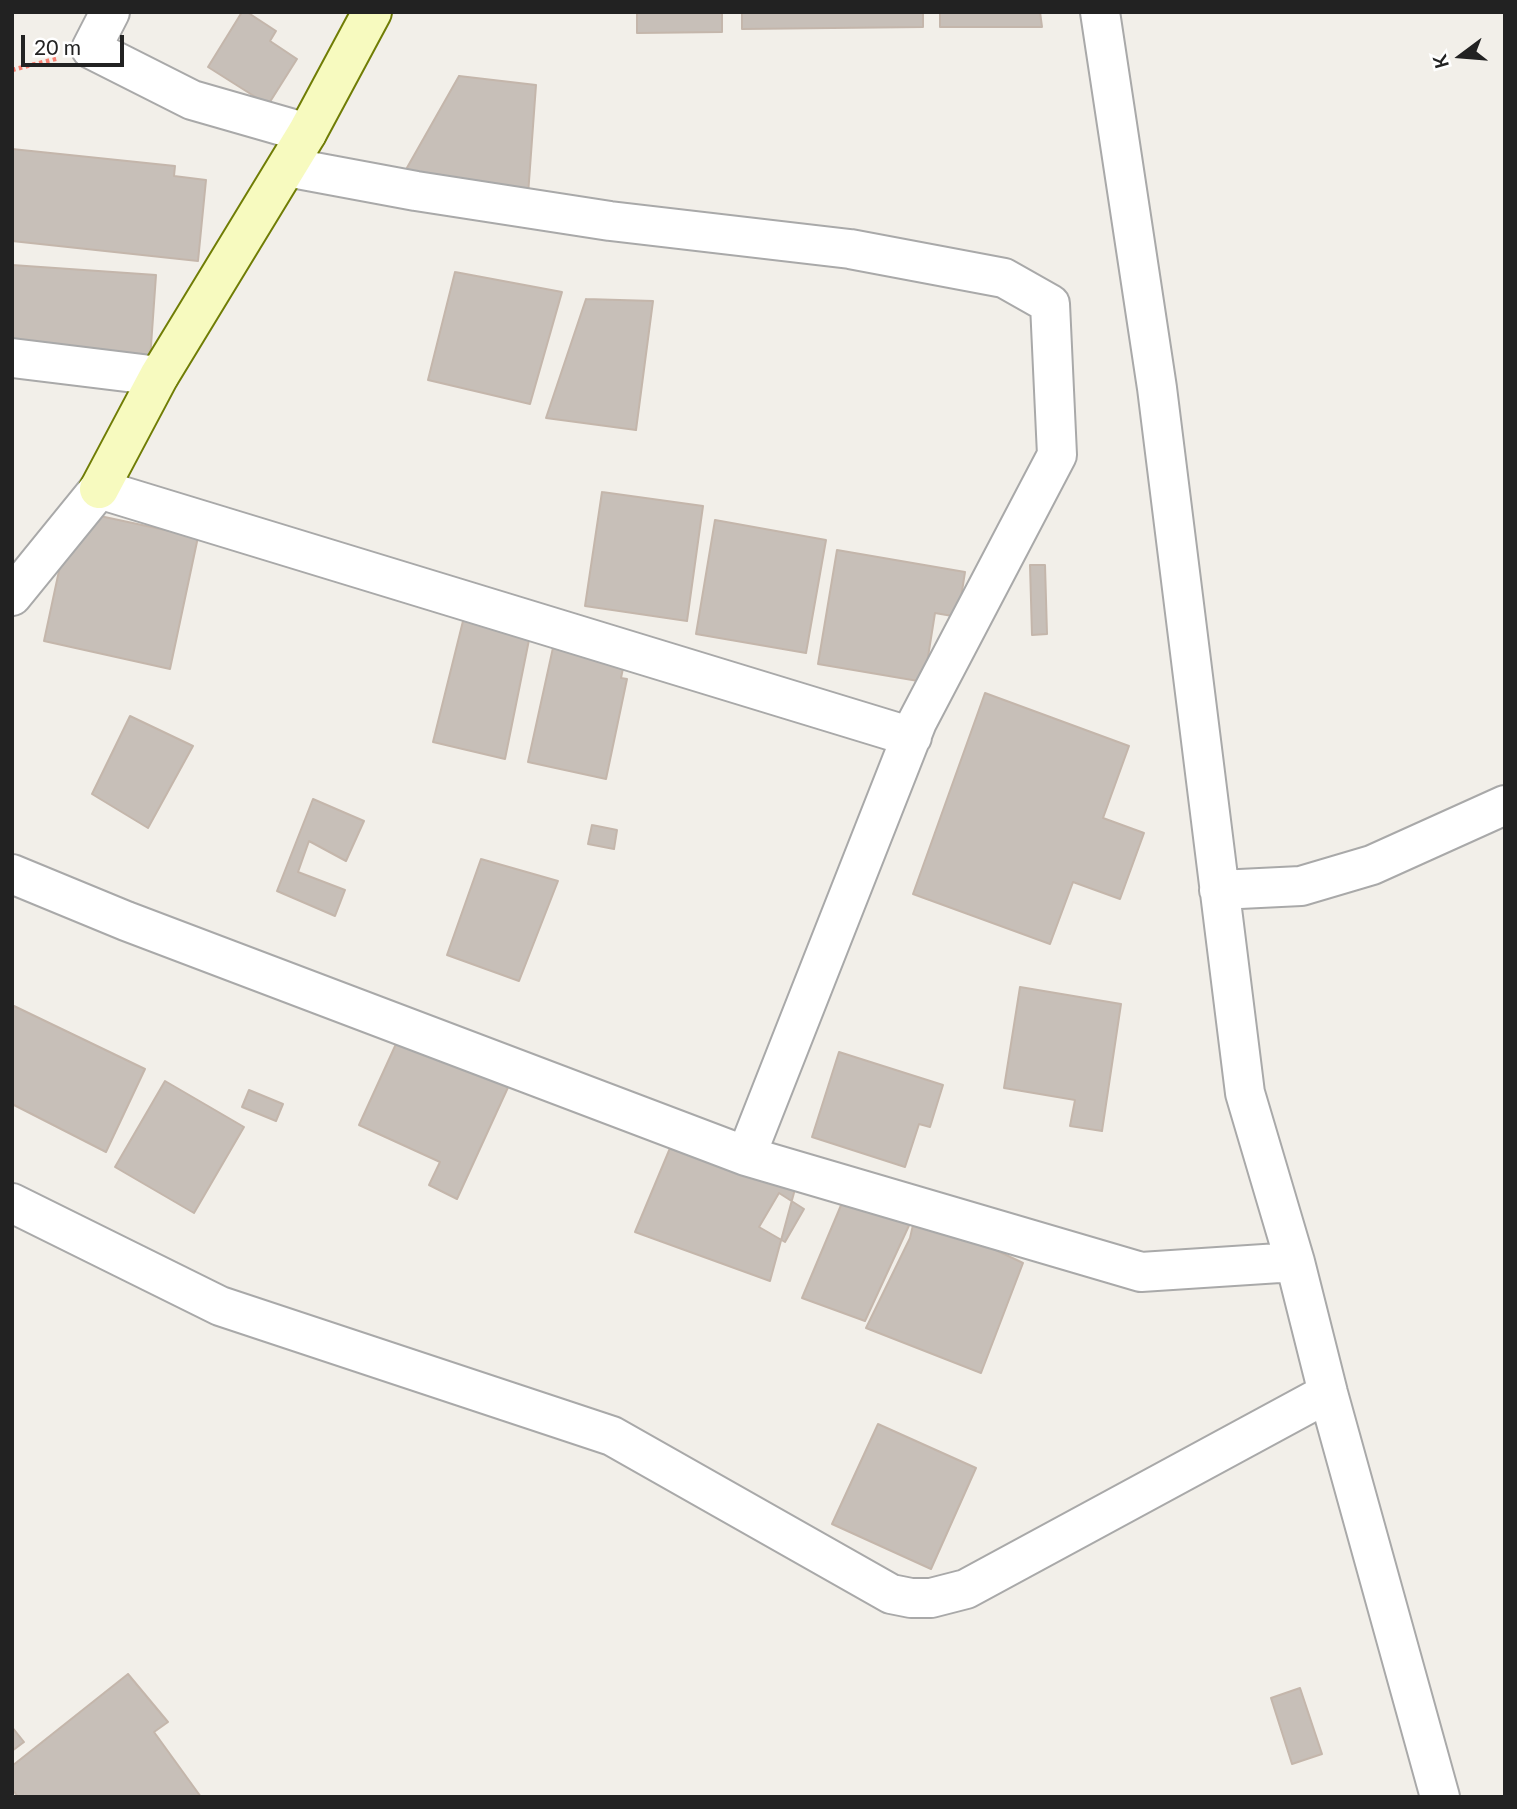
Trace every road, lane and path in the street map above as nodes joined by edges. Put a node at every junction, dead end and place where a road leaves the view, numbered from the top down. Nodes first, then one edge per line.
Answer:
1 (110, 12) edge
2 (372, 12) edge
3 (1100, 12) edge
4 (91, 49) junction
5 (12, 70) edge
6 (307, 133) junction
7 (287, 167) junction
8 (12, 358) edge
9 (159, 376) junction
10 (100, 489) junction
11 (12, 596) edge
12 (912, 737) junction
13 (1505, 805) edge
14 (12, 874) edge
15 (1219, 890) junction
16 (746, 1156) junction
17 (12, 1203) edge
18 (1294, 1262) junction
19 (1328, 1393) junction
20 (1440, 1797) edge

1 - 4 street
2 - 6 street
3 - 15 street
4 - 5 path
4 - 6 street
6 - 7 street
7 - 9 street
7 - 12 street
8 - 9 street
9 - 10 street
10 - 11 street
10 - 12 street
12 - 16 street
13 - 15 street
14 - 16 street
15 - 18 street
16 - 18 street
17 - 19 street
18 - 19 street
19 - 20 street

